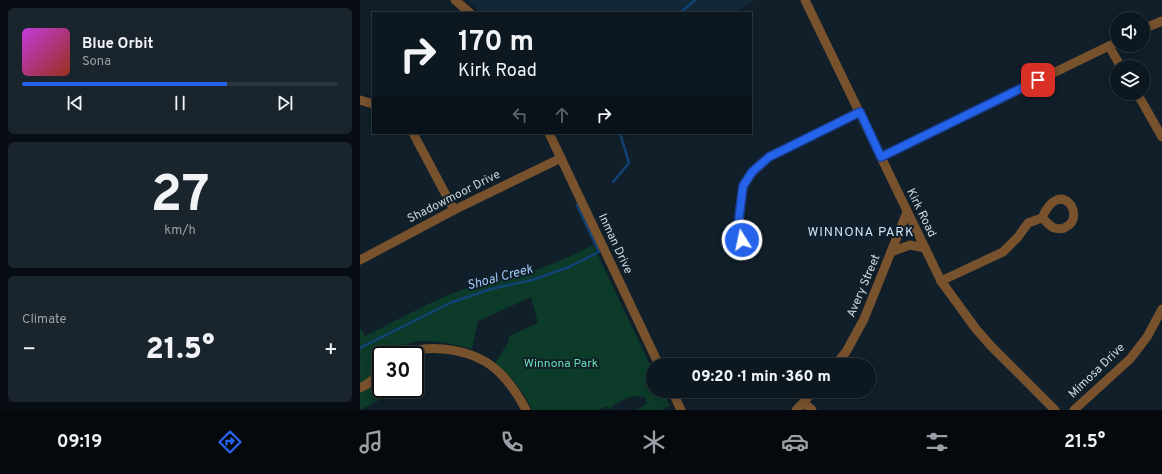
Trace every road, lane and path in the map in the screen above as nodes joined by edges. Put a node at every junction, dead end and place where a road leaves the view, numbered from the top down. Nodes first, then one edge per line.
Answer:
1 (455, 0) edge
2 (805, 0) edge
3 (469, 12) edge
4 (1162, 20) edge
5 (1150, 26) edge
6 (1110, 45) edge
7 (360, 100) edge
8 (1141, 100) edge
9 (372, 104) edge
10 (860, 112) junction
11 (414, 134) edge
12 (549, 134) edge
13 (1162, 137) edge
14 (881, 157) junction
15 (561, 158) junction
16 (454, 210) junction
17 (907, 212) junction
18 (1042, 218) dead end
19 (742, 240) dead end
20 (925, 248) junction
21 (891, 252) junction
22 (360, 260) edge
23 (941, 281) junction
24 (1162, 309) edge
25 (424, 349) edge
26 (656, 358) edge
27 (841, 358) edge
28 (372, 381) edge
29 (360, 388) edge
30 (675, 398) edge
31 (808, 398) edge
32 (804, 403) junction
33 (526, 410) edge
34 (681, 410) edge
35 (796, 410) edge
36 (812, 410) edge
37 (1055, 410) edge
38 (1074, 410) edge

1 - 3 street
2 - 10 street, Kirk Road
4 - 5 street
6 - 14 street
7 - 9 street
8 - 13 street
10 - 14 street, Kirk Road
10 - 19 street
11 - 16 street
12 - 15 street, Inman Drive
14 - 17 street, Kirk Road
15 - 16 street, Shadowmoor Drive
15 - 26 street, Inman Drive
16 - 22 street, Shadowmoor Drive
17 - 20 street, Kirk Road
17 - 21 street, Avery Street
18 - 23 street
20 - 21 street
20 - 23 street, Kirk Road
21 - 27 street, Avery Street
23 - 37 street, Kirk Road
24 - 38 street, Mimosa Drive
25 - 33 street
28 - 29 street
30 - 34 street
31 - 32 street
32 - 35 street
32 - 36 street

